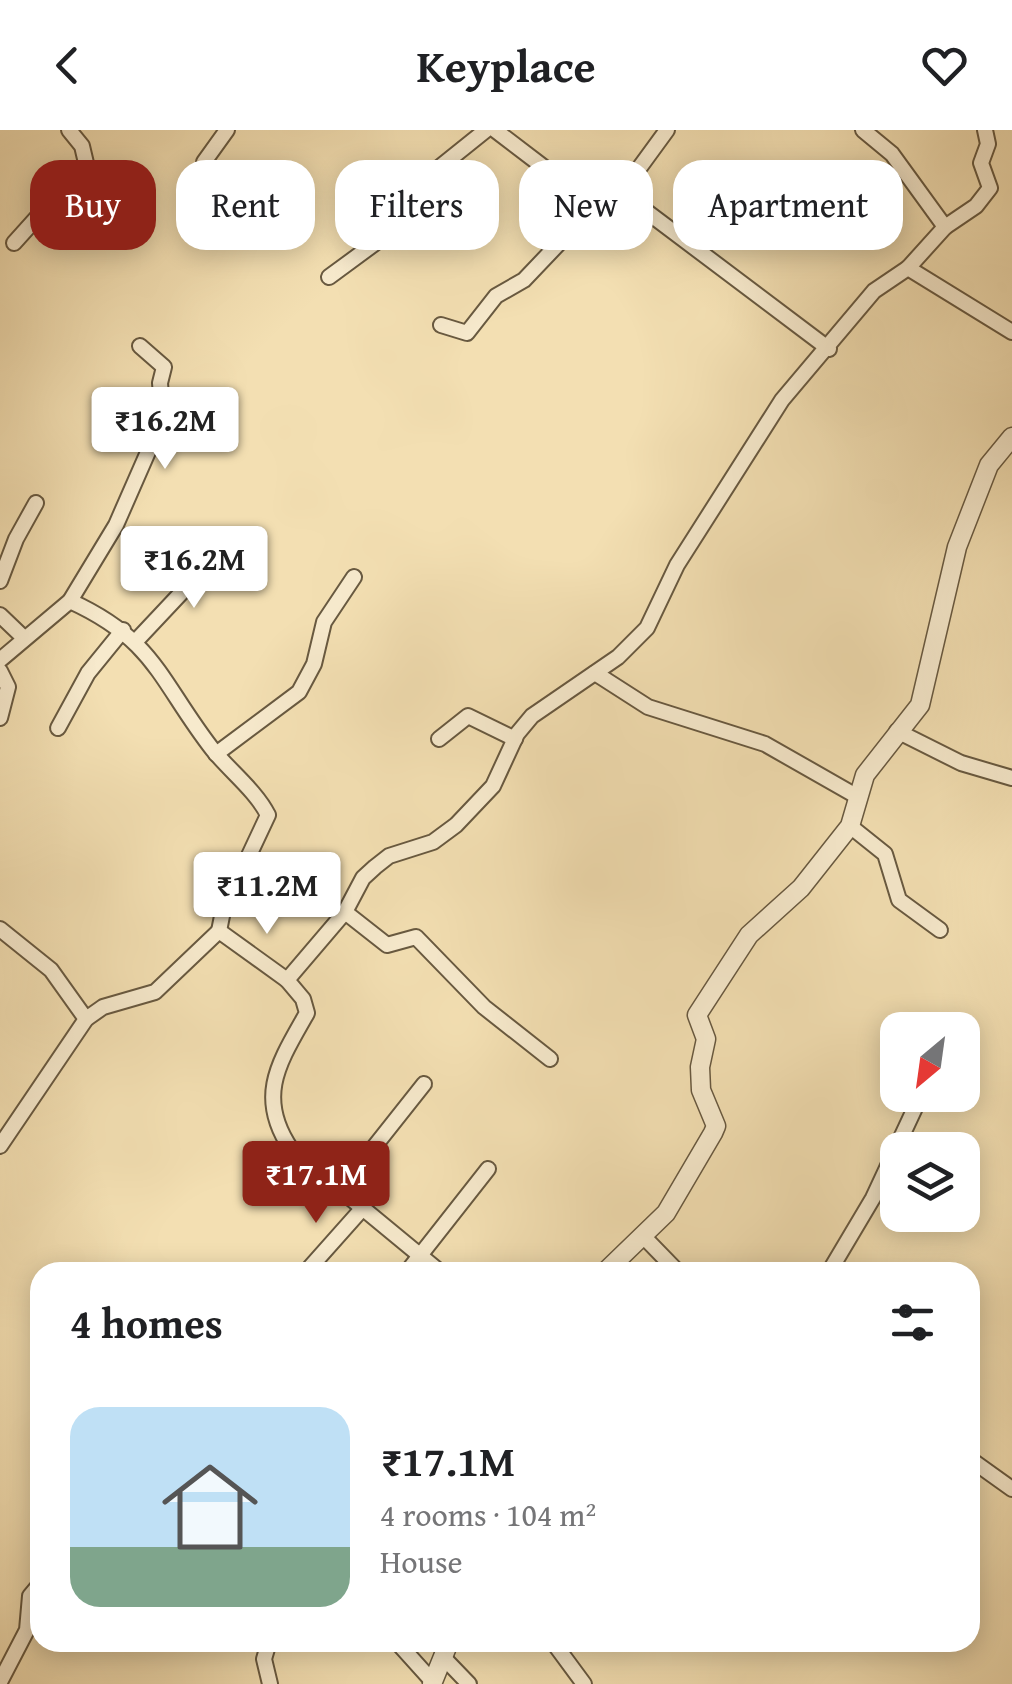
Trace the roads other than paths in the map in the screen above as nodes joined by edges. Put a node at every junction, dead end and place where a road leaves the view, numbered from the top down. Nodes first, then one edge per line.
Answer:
1 (69, 130) edge
2 (227, 130) edge
3 (486, 130) edge
4 (667, 130) edge
5 (864, 130) edge
6 (985, 130) edge
7 (502, 132) edge
8 (205, 160) edge
9 (533, 160) edge
10 (646, 160) edge
11 (653, 216) edge
12 (945, 228) junction
13 (14, 243) dead end
14 (553, 250) edge
15 (908, 268) junction
16 (329, 277) dead end
17 (441, 325) dead end
18 (1012, 332) edge
19 (140, 346) dead end
20 (828, 349) junction
21 (1012, 437) edge
22 (36, 503) dead end
23 (211, 550) dead end
24 (354, 577) dead end
25 (0, 581) edge
26 (70, 602) junction
27 (0, 614) edge
28 (123, 630) junction
29 (24, 638) junction
30 (136, 641) junction
31 (0, 660) edge
32 (0, 671) edge
33 (595, 672) junction
34 (0, 718) edge
35 (58, 728) dead end
36 (896, 731) junction
37 (439, 739) dead end
38 (515, 739) junction
39 (216, 754) junction
40 (1012, 778) edge
41 (858, 796) junction
42 (850, 826) junction
43 (345, 912) junction
44 (0, 929) edge
45 (940, 930) dead end
46 (220, 931) junction
47 (287, 980) junction
48 (86, 1020) junction
49 (550, 1059) dead end
50 (424, 1084) dead end
51 (913, 1112) edge
52 (0, 1146) edge
53 (488, 1169) dead end
54 (340, 1190) junction
55 (362, 1209) junction
56 (644, 1237) junction
57 (420, 1257) junction
58 (315, 1262) edge
59 (416, 1262) edge
60 (427, 1262) edge
61 (617, 1262) edge
62 (668, 1262) edge
63 (835, 1262) edge
64 (980, 1467) edge
65 (1012, 1489) edge
66 (30, 1596) edge
67 (266, 1652) edge
68 (406, 1652) edge
69 (445, 1652) edge
70 (448, 1652) edge
71 (560, 1652) edge
72 (0, 1682) edge
73 (432, 1683) edge
74 (270, 1684) edge
75 (469, 1684) edge
76 (584, 1684) edge

1 - 13 street
2 - 8 street
3 - 16 street
4 - 10 street
5 - 12 street
6 - 12 street
7 - 9 street
11 - 20 street
12 - 15 street
14 - 17 street
15 - 18 street
15 - 20 street
19 - 26 street
20 - 33 street
21 - 36 street
22 - 25 street
23 - 30 street
24 - 39 street
26 - 28 street
26 - 29 street
27 - 29 street
28 - 30 street
28 - 35 street
29 - 31 street
30 - 39 street
32 - 34 street
33 - 38 street
33 - 41 street
36 - 40 street
36 - 41 street
37 - 38 street
38 - 43 street
39 - 46 street
41 - 42 street
42 - 45 street
42 - 56 street
43 - 47 street
43 - 49 street
44 - 48 street
46 - 47 street
46 - 48 street
47 - 54 street
48 - 52 street
50 - 54 street
51 - 63 street
53 - 57 street
54 - 55 street
55 - 57 street
55 - 58 street
56 - 61 street
56 - 62 street
57 - 59 street
57 - 60 street
64 - 65 street
66 - 72 street
67 - 74 street
68 - 73 street
69 - 73 street
70 - 75 street
71 - 76 street

